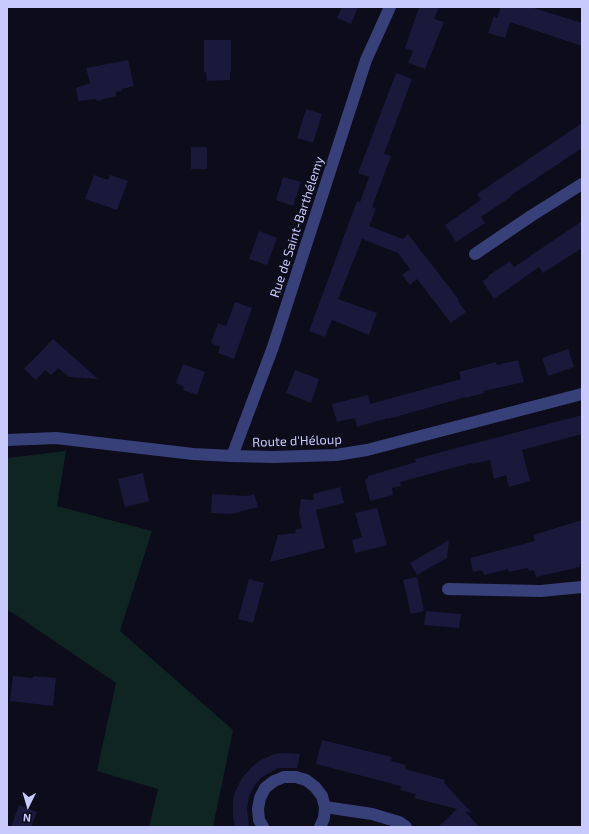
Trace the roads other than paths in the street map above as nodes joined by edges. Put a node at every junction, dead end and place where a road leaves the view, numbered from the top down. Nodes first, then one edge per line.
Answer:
1 (390, 7) edge
2 (582, 184) edge
3 (475, 254) dead end
4 (582, 394) edge
5 (7, 440) edge
6 (232, 456) junction
7 (582, 587) edge
8 (448, 589) dead end
9 (324, 807) junction
10 (262, 827) edge
11 (320, 827) edge
12 (406, 827) edge

1 - 6 street, Rue de Saint-Barthélemy
2 - 3 street
4 - 6 street, Route d'Héloup
5 - 6 street, Route d'Héloup
7 - 8 street
9 - 10 street
9 - 11 street
9 - 12 street

